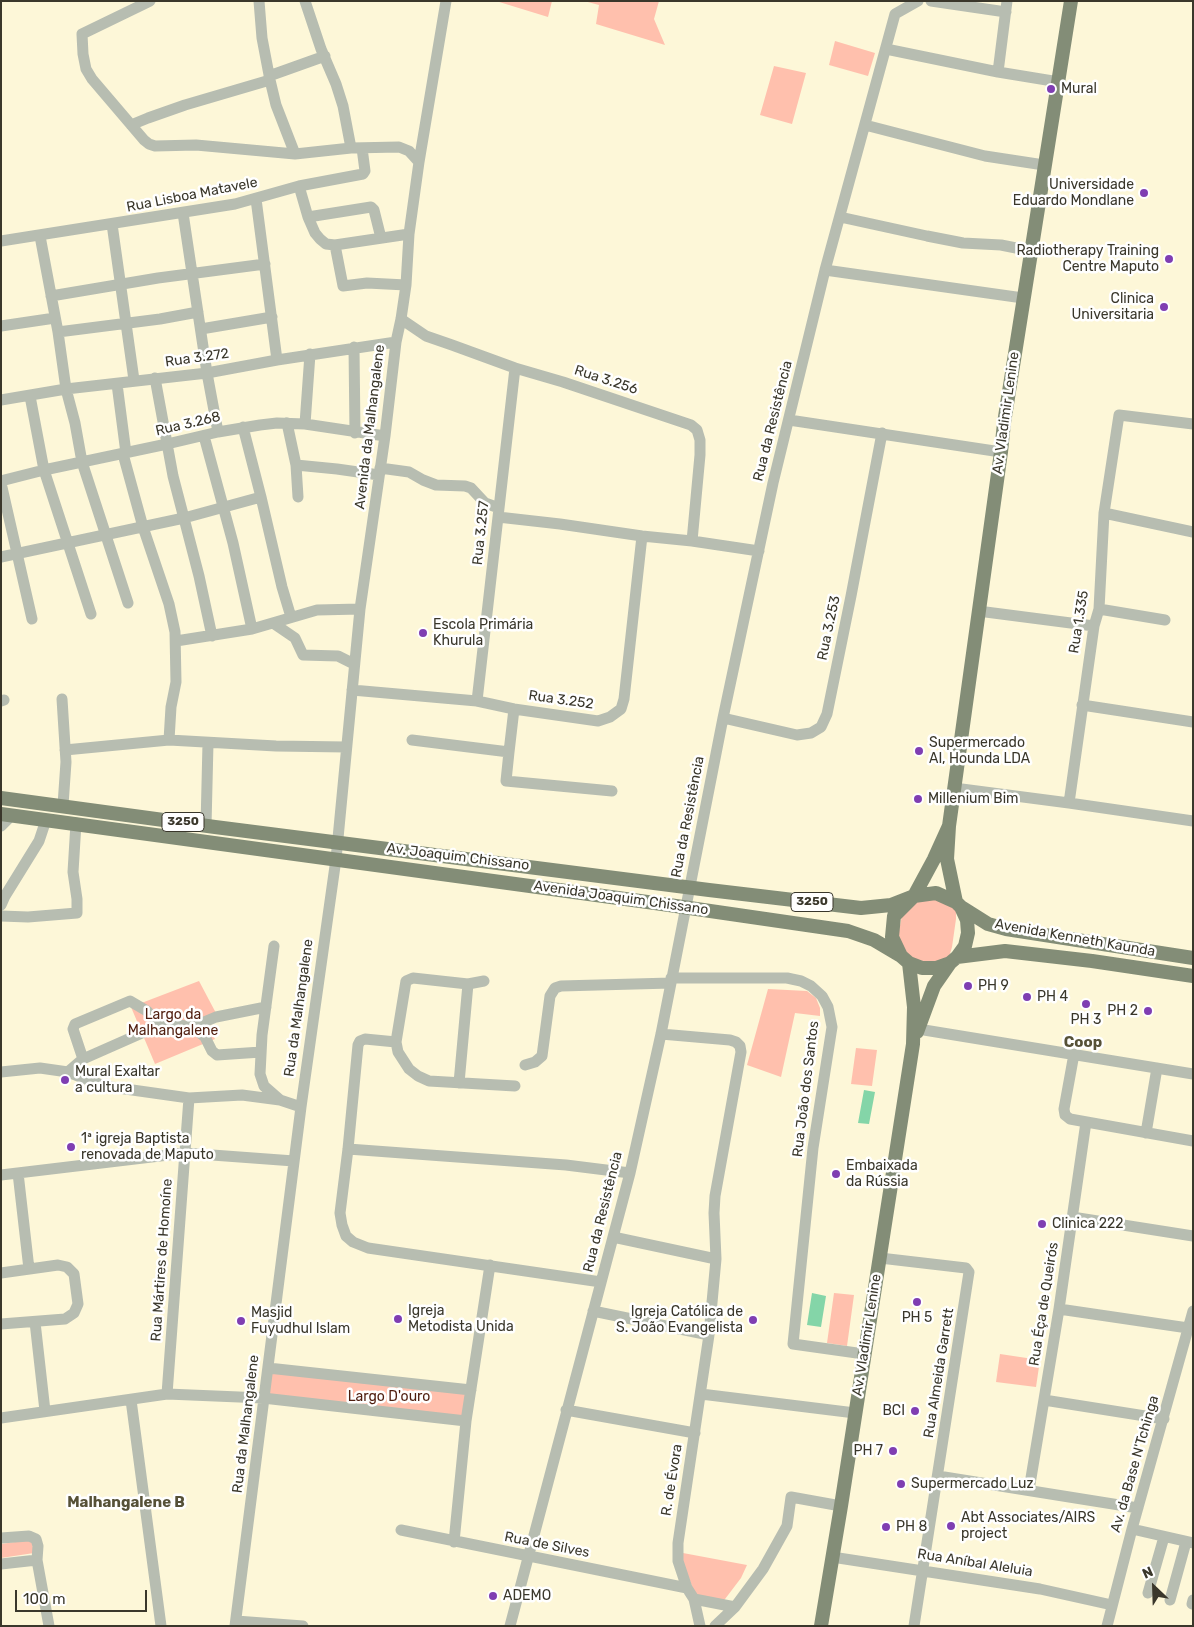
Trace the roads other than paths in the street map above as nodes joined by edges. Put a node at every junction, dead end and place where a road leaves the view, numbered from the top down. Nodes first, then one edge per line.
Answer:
1 (150, 1) edge
2 (259, 1) edge
3 (305, 1) edge
4 (446, 1) edge
5 (918, 1) edge
6 (931, 1) edge
7 (1071, 1) edge
8 (1006, 7) edge
9 (886, 49) junction
10 (325, 56) junction
11 (998, 72) junction
12 (269, 78) junction
13 (1059, 82) junction
14 (131, 125) junction
15 (865, 125) junction
16 (356, 148) junction
17 (295, 154) junction
18 (419, 162) junction
19 (1044, 165) junction
20 (298, 186) junction
21 (256, 199) junction
22 (183, 213) junction
23 (308, 217) junction
24 (840, 217) junction
25 (112, 224) junction
26 (410, 234) junction
27 (40, 236) junction
28 (381, 238) junction
29 (1, 241) edge
30 (335, 246) junction
31 (1021, 249) dead end
32 (265, 264) junction
33 (825, 270) junction
34 (191, 274) junction
35 (121, 284) junction
36 (406, 285) junction
37 (51, 296) junction
38 (1023, 298) junction
39 (198, 312) junction
40 (272, 317) junction
41 (55, 318) junction
42 (401, 319) junction
43 (126, 324) junction
44 (1, 326) edge
45 (201, 329) junction
46 (58, 332) junction
47 (396, 342) junction
48 (354, 347) junction
49 (310, 354) junction
50 (277, 360) junction
51 (515, 368) junction
52 (207, 373) junction
53 (155, 378) junction
54 (134, 380) junction
55 (117, 384) junction
56 (66, 388) junction
57 (30, 396) junction
58 (1, 400) edge
59 (789, 420) junction
60 (288, 422) junction
61 (305, 424) junction
62 (1193, 424) edge
63 (243, 427) junction
64 (218, 432) junction
65 (354, 433) junction
66 (882, 433) junction
67 (204, 436) junction
68 (385, 436) junction
69 (167, 444) junction
70 (1001, 452) junction
71 (124, 453) junction
72 (82, 462) junction
73 (296, 466) junction
74 (44, 470) junction
75 (379, 471) junction
76 (2, 485) edge
77 (262, 497) junction
78 (298, 497) dead end
79 (224, 508) junction
80 (499, 512) junction
81 (1104, 513) junction
82 (184, 518) junction
83 (143, 526) junction
84 (1193, 532) edge
85 (106, 533) junction
86 (642, 536) junction
87 (692, 541) junction
88 (68, 542) junction
89 (759, 551) junction
90 (17, 554) junction
91 (1, 557) edge
92 (128, 603) dead end
93 (360, 609) junction
94 (1099, 609) junction
95 (978, 611) junction
96 (91, 614) dead end
97 (291, 617) junction
98 (32, 620) dead end
99 (1165, 620) dead end
100 (273, 623) junction
101 (1094, 626) junction
102 (252, 629) junction
103 (212, 636) junction
104 (176, 641) junction
105 (354, 664) junction
106 (352, 690) junction
107 (62, 699) dead end
108 (478, 701) junction
109 (1082, 705) junction
110 (514, 709) junction
111 (723, 718) junction
112 (1193, 722) edge
113 (169, 740) junction
114 (412, 740) dead end
115 (208, 743) junction
116 (346, 747) junction
117 (66, 750) junction
118 (509, 752) junction
119 (612, 791) dead end
120 (953, 794) junction
121 (1, 798) edge
122 (1069, 803) junction
123 (63, 805) junction
124 (7, 815) edge
125 (46, 820) junction
126 (1193, 821) edge
127 (76, 824) junction
128 (1, 826) edge
129 (206, 826) junction
130 (949, 826) junction
131 (337, 842) junction
132 (336, 859) junction
133 (690, 887) junction
134 (914, 896) junction
135 (1, 905) edge
136 (959, 905) junction
137 (685, 907) junction
138 (1, 916) edge
139 (274, 946) dead end
140 (1193, 958) edge
141 (905, 959) junction
142 (953, 960) junction
143 (1193, 976) edge
144 (671, 980) junction
145 (484, 982) dead end
146 (468, 984) junction
147 (266, 1007) junction
148 (160, 1025) junction
149 (192, 1028) junction
150 (661, 1034) junction
151 (915, 1034) junction
152 (396, 1042) junction
153 (261, 1052) junction
154 (1074, 1054) junction
155 (83, 1059) junction
156 (525, 1065) dead end
157 (1157, 1068) junction
158 (1, 1072) edge
159 (68, 1072) junction
160 (1193, 1074) edge
161 (459, 1083) junction
162 (515, 1086) dead end
163 (189, 1098) junction
164 (280, 1100) junction
165 (300, 1107) junction
166 (1086, 1122) junction
167 (1146, 1133) junction
168 (1193, 1141) edge
169 (348, 1148) junction
170 (185, 1153) junction
171 (294, 1164) junction
172 (18, 1173) junction
173 (630, 1173) junction
174 (1, 1175) edge
175 (1072, 1217) junction
176 (1193, 1236) edge
177 (613, 1237) junction
178 (880, 1258) junction
179 (716, 1259) junction
180 (490, 1265) junction
181 (28, 1269) junction
182 (1, 1272) edge
183 (601, 1282) junction
184 (1059, 1309) junction
185 (593, 1311) junction
186 (1193, 1311) edge
187 (35, 1322) junction
188 (1, 1324) edge
189 (1188, 1328) junction
190 (709, 1335) junction
191 (864, 1354) junction
192 (268, 1368) junction
193 (471, 1390) junction
194 (166, 1394) junction
195 (701, 1394) junction
196 (263, 1398) junction
197 (131, 1400) junction
198 (1044, 1400) junction
199 (566, 1410) junction
200 (45, 1411) junction
201 (855, 1413) junction
202 (1, 1418) edge
203 (1164, 1419) junction
204 (466, 1421) junction
205 (695, 1433) junction
206 (938, 1476) junction
207 (1029, 1490) junction
208 (841, 1506) junction
209 (1138, 1508) junction
210 (1132, 1529) junction
211 (401, 1530) dead end
212 (1164, 1537) junction
213 (1, 1538) edge
214 (454, 1542) junction
215 (1189, 1542) edge
216 (528, 1556) junction
217 (832, 1557) junction
218 (37, 1560) junction
219 (1, 1564) edge
220 (922, 1570) junction
221 (686, 1588) junction
222 (1148, 1593) dead end
223 (694, 1600) junction
224 (1170, 1600) dead end
225 (1112, 1605) junction
226 (735, 1607) junction
227 (236, 1623) edge
228 (49, 1626) edge
229 (161, 1626) edge
230 (303, 1626) edge
231 (510, 1626) edge
232 (700, 1626) edge
233 (715, 1626) edge
234 (821, 1626) edge
235 (914, 1626) edge
236 (1107, 1626) edge

1 - 14 street
2 - 12 street
3 - 10 street
4 - 18 street, Avenida da Malhangalene
5 - 9 street, Rua da Resistência
6 - 8 street
7 - 13 main road, Av. Vladimir Lenine
8 - 11 street
9 - 11 street
9 - 15 street, Rua da Resistência
10 - 12 street
10 - 16 street
11 - 13 street
12 - 14 street
12 - 17 street
13 - 19 main road, Av. Vladimir Lenine
14 - 17 street
15 - 19 street
15 - 24 street, Rua da Resistência
16 - 17 street
16 - 18 street
16 - 20 street, Rua Lisboa Matavele
18 - 26 street, Avenida da Malhangalene
19 - 38 main road, Av. Vladimir Lenine
20 - 21 street, Rua Lisboa Matavele
20 - 23 street
21 - 22 street, Rua Lisboa Matavele
21 - 32 street
22 - 25 street, Rua Lisboa Matavele
22 - 34 street
23 - 28 street
23 - 30 street
24 - 31 street
24 - 33 street, Rua da Resistência
25 - 27 street, Rua Lisboa Matavele
25 - 35 street
26 - 28 street
26 - 36 street, Avenida da Malhangalene
27 - 29 street, Rua Lisboa Matavele
27 - 37 street
28 - 30 street
30 - 36 street
32 - 34 street
32 - 40 street
33 - 38 street
33 - 59 street, Rua da Resistência
34 - 35 street
34 - 39 street
35 - 37 street
35 - 43 street
36 - 42 street, Avenida da Malhangalene
37 - 41 street
38 - 70 main road, Av. Vladimir Lenine
39 - 43 street
39 - 45 street
40 - 45 street
40 - 50 street
41 - 44 street
41 - 46 street
42 - 47 street, Avenida da Malhangalene
42 - 51 street, Rua 3.256
43 - 46 street
43 - 54 street
45 - 52 street
46 - 56 street
47 - 48 street, Rua 3.272
47 - 68 street, Avenida da Malhangalene
48 - 49 street, Rua 3.272
48 - 65 street
49 - 50 street, Rua 3.272
49 - 61 street
50 - 52 street, Rua 3.272
51 - 80 street, Rua 3.257
51 - 87 street, Rua 3.256
52 - 53 street, Rua 3.272
52 - 64 street
53 - 54 street, Rua 3.272
53 - 69 street
54 - 55 street, Rua 3.272
55 - 56 street, Rua 3.272
55 - 71 street
56 - 57 street, Rua 3.272
56 - 72 street
57 - 58 street, Rua 3.272
57 - 74 street
59 - 66 street
59 - 89 street, Rua da Resistência
60 - 61 street, Rua 3.268
60 - 63 street, Rua 3.268
60 - 73 street
61 - 65 street, Rua 3.268
62 - 81 street, Rua 1.335
63 - 64 street, Rua 3.268
63 - 77 street
64 - 67 street, Rua 3.268
65 - 68 street, Rua 3.268
66 - 70 street
66 - 111 street, Rua 3.253
67 - 69 street, Rua 3.268
67 - 79 street
68 - 75 street, Avenida da Malhangalene
69 - 71 street, Rua 3.268
69 - 82 street
70 - 95 main road, Av. Vladimir Lenine
71 - 72 street, Rua 3.268
71 - 83 street
72 - 74 street, Rua 3.268
72 - 85 street
73 - 75 street
73 - 78 street
74 - 76 street, Rua 3.268
74 - 88 street
75 - 80 street
75 - 93 street, Avenida da Malhangalene
76 - 90 street
77 - 79 street
77 - 97 street
79 - 82 street
79 - 102 street
80 - 86 street
80 - 108 street, Rua 3.257
81 - 84 street
81 - 94 street, Rua 1.335
82 - 83 street
82 - 103 street
83 - 85 street
83 - 104 street
85 - 88 street
85 - 92 street
86 - 87 street
86 - 110 street, Rua 3.252
87 - 89 street
88 - 90 street
88 - 96 street
89 - 111 street, Rua da Resistência
90 - 91 street
90 - 98 street
93 - 97 street
93 - 105 street, Avenida da Malhangalene
94 - 99 street
94 - 101 street, Rua 1.335
95 - 101 street
95 - 120 main road, Av. Vladimir Lenine
97 - 100 street
100 - 102 street
100 - 105 street
101 - 109 street, Rua 1.335
102 - 103 street
103 - 104 street
104 - 113 street
105 - 106 street, Avenida da Malhangalene
106 - 108 street, Rua 3.252
106 - 116 street, Avenida da Malhangalene
107 - 117 street
108 - 110 street, Rua 3.252
109 - 112 street
109 - 122 street, Rua 1.335
110 - 118 street
111 - 133 street, Rua da Resistência
113 - 115 street
113 - 117 street
114 - 118 street
115 - 116 street
115 - 129 street
116 - 131 street, Avenida da Malhangalene
117 - 123 street
118 - 119 street
120 - 122 street
120 - 130 main road, Av. Vladimir Lenine
121 - 123 main road, Av. Joaquim Chissano / 3250
122 - 126 street
123 - 129 main road, Av. Joaquim Chissano / 3250
124 - 125 main road
124 - 128 street
125 - 127 main road
125 - 135 street
127 - 132 main road
127 - 138 street
129 - 131 main road, Av. Joaquim Chissano / 3250
130 - 134 main road, Av. Vladimir Lenine
130 - 136 main road, Av. Vladimir Lenine
131 - 132 street, Avenida da Malhangalene
131 - 133 main road, Av. Joaquim Chissano / 3250
132 - 137 main road, Avenida Joaquim Chissano
132 - 165 street, Rua da Malhangalene
133 - 134 main road, Av. Joaquim Chissano / 3250
133 - 137 street, Rua da Resistência
134 - 136 main road
134 - 141 main road
136 - 140 main road, Avenida Kenneth Kaunda
136 - 142 main road
137 - 141 main road, Avenida Joaquim Chissano
137 - 144 street, Rua da Resistência
139 - 147 street
141 - 142 main road
141 - 151 main road, Av. Vladimir Lenine
142 - 143 main road, Avenida Kenneth Kaunda
142 - 151 main road, Av. Vladimir Lenine
144 - 150 street, Rua da Resistência
144 - 156 street, Rua João dos Santos
144 - 191 street, Rua João dos Santos
145 - 146 street
146 - 152 street
146 - 161 street
147 - 149 street
147 - 153 street
148 - 149 street
148 - 155 street
148 - 155 street
149 - 153 street
150 - 173 street, Rua da Resistência
150 - 179 street, R. de Évora
151 - 154 street
151 - 178 main road, Av. Vladimir Lenine
152 - 161 street
152 - 169 street
153 - 164 street
154 - 157 street
154 - 166 street
155 - 159 street
157 - 160 street
157 - 167 street
158 - 159 street
159 - 163 street
161 - 162 street
163 - 164 street
163 - 170 street, Rua Mártires de Homoíne
164 - 165 street
165 - 171 street, Rua da Malhangalene
166 - 167 street
166 - 175 street, Rua Éça de Queirós
167 - 168 street
169 - 173 street
169 - 180 street
170 - 171 street
170 - 172 street
170 - 194 street, Rua Mártires de Homoíne
171 - 192 street, Rua da Malhangalene
172 - 174 street
172 - 181 street
173 - 177 street, Rua da Resistência
175 - 176 street
175 - 184 street, Rua Éça de Queirós
177 - 179 street
177 - 183 street, Rua da Resistência
178 - 191 main road, Av. Vladimir Lenine
178 - 206 street, Rua Almeida Garrett
179 - 190 street, R. de Évora
180 - 183 street
180 - 193 street
181 - 182 street
181 - 187 street
183 - 185 street, Rua da Resistência
184 - 189 street
184 - 198 street, Rua Éça de Queirós
185 - 190 street
185 - 199 street, Rua da Resistência
186 - 189 street, Av. da Base N'Tchinga
187 - 188 street
187 - 200 street
189 - 203 street, Av. da Base N'Tchinga
190 - 195 street, R. de Évora
191 - 201 main road, Av. Vladimir Lenine
192 - 193 street
192 - 196 street, Rua da Malhangalene
193 - 204 street
194 - 196 street
194 - 197 street
195 - 201 street
195 - 205 street, R. de Évora
196 - 204 street
196 - 227 street, Rua da Malhangalene
197 - 200 street
197 - 229 street
198 - 203 street
198 - 207 street, Rua Éça de Queirós
199 - 205 street
199 - 216 street, Rua da Resistência
200 - 202 street
201 - 208 main road, Av. Vladimir Lenine
203 - 209 street, Av. da Base N'Tchinga
204 - 214 street
205 - 221 street, R. de Évora
206 - 207 street
206 - 220 street, Rua Almeida Garrett
207 - 209 street
208 - 217 main road, Av. Vladimir Lenine
208 - 226 street
209 - 210 street, Av. da Base N'Tchinga
210 - 212 street
210 - 225 street, Av. da Base N'Tchinga
211 - 214 street, Rua de Silves
212 - 215 street
212 - 222 street
213 - 218 street
214 - 216 street, Rua de Silves
215 - 224 street
216 - 221 street, Rua de Silves
216 - 231 street, Rua da Resistência
217 - 220 street, Rua Aníbal Aleluia
217 - 234 main road, Av. Vladimir Lenine
218 - 219 street
218 - 228 street
220 - 225 street, Rua Aníbal Aleluia
220 - 235 street, Rua Almeida Garrett
221 - 223 street, R. de Évora
223 - 226 street
223 - 232 street, R. de Évora
225 - 236 street, Av. da Base N'Tchinga
226 - 233 street
227 - 230 street

